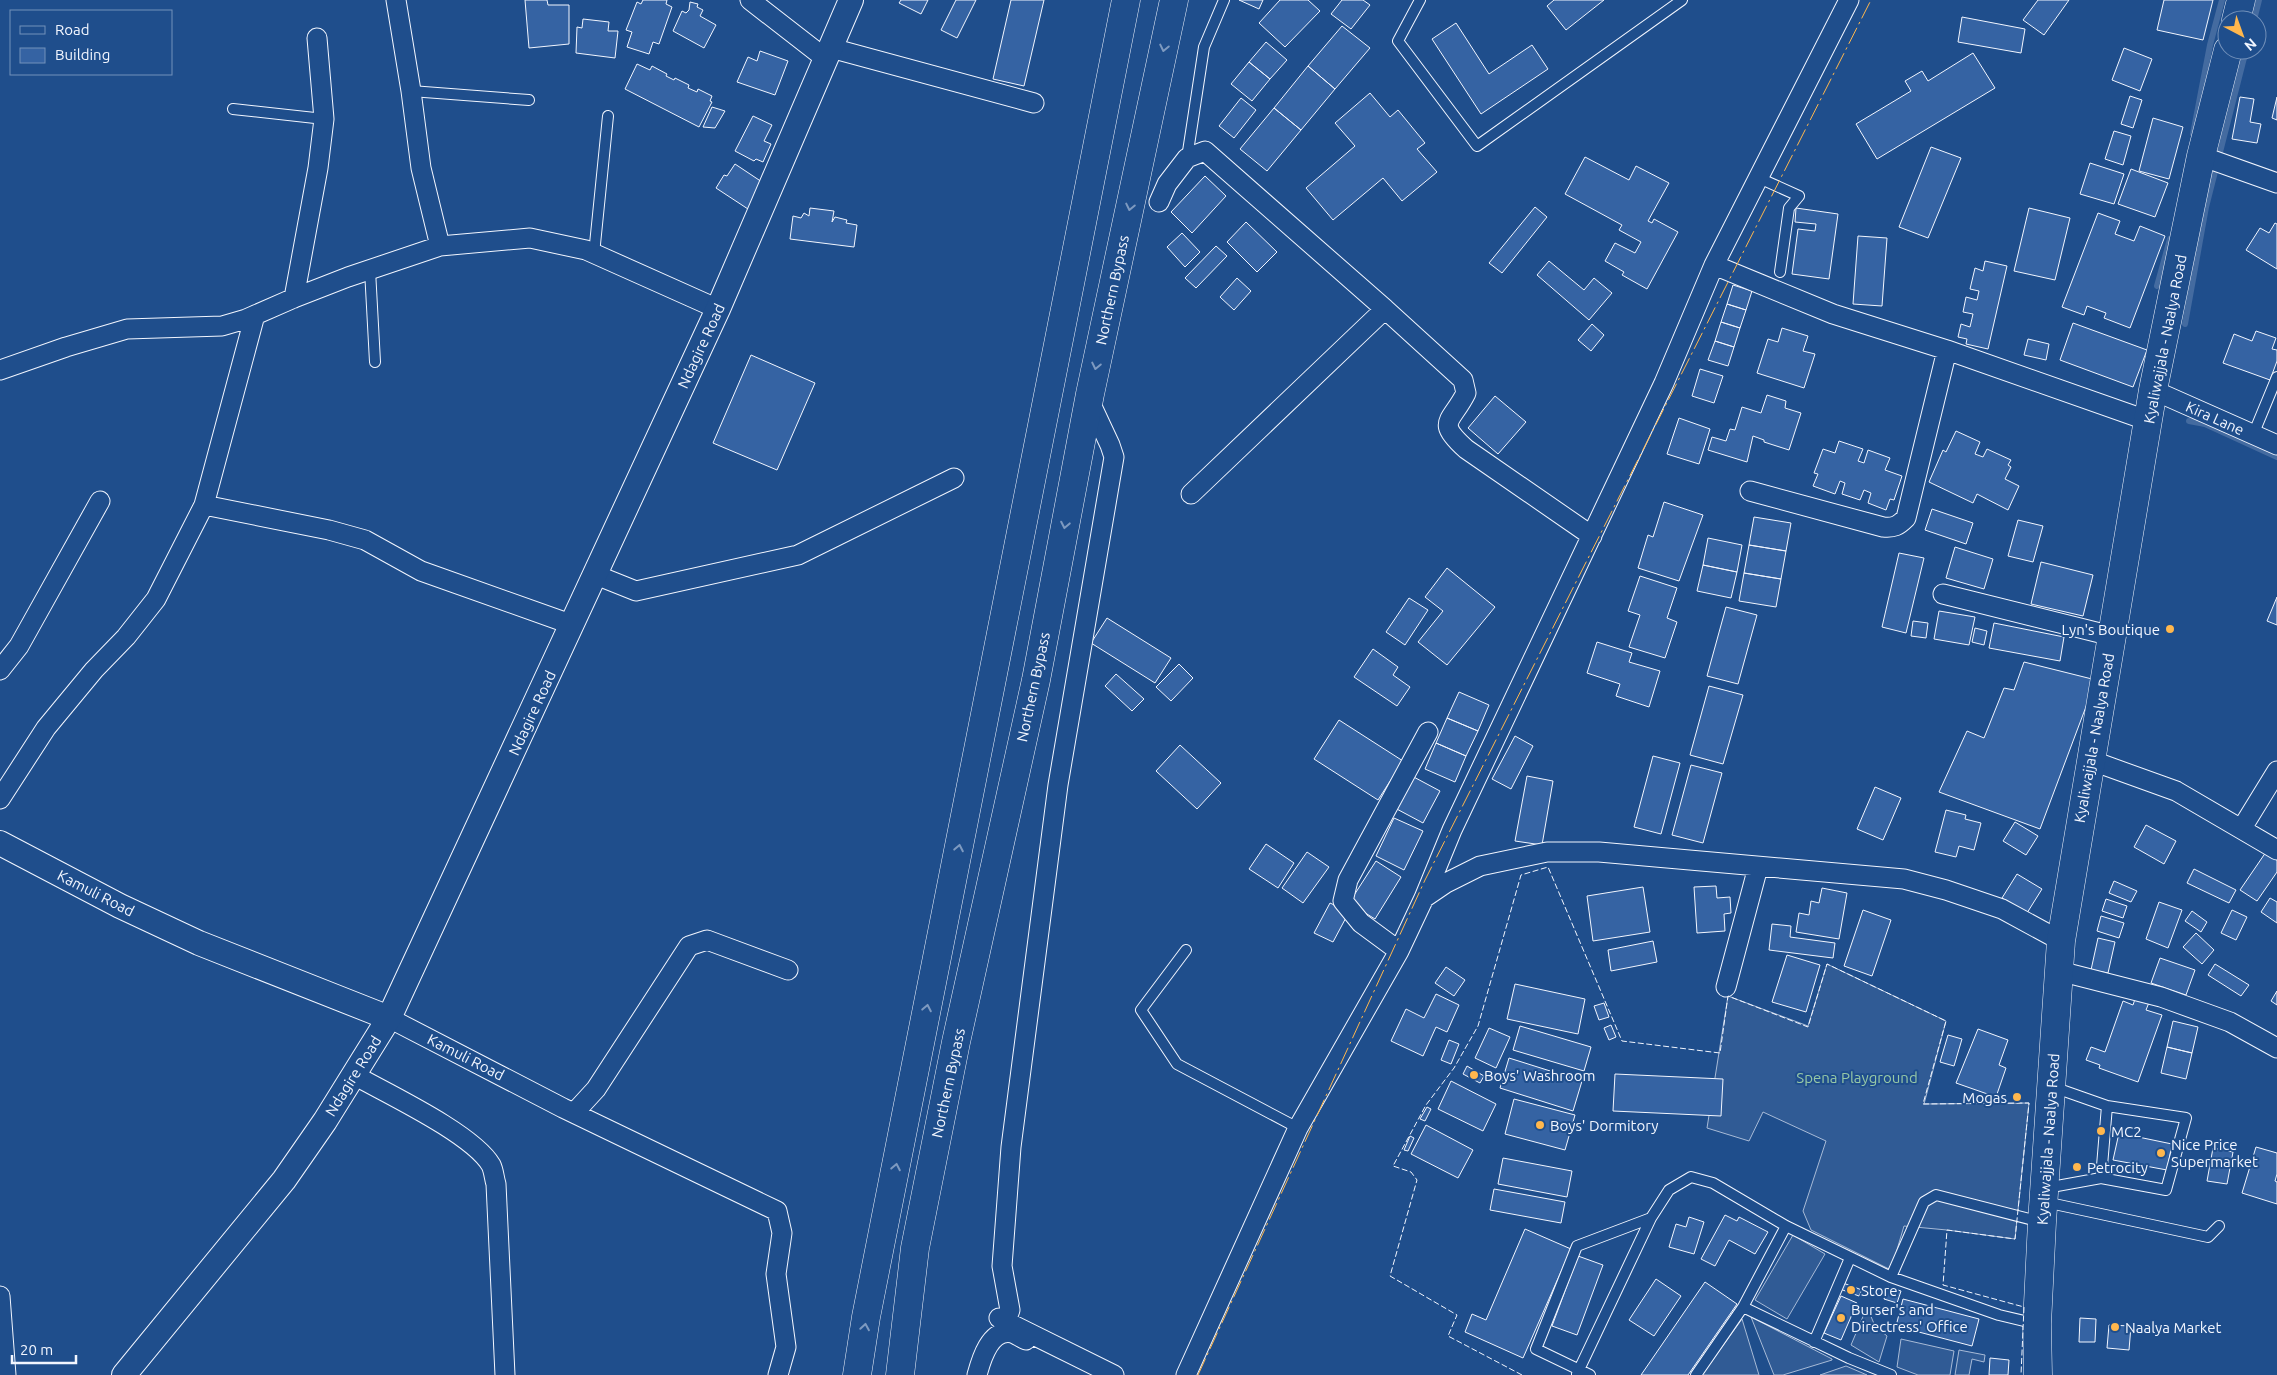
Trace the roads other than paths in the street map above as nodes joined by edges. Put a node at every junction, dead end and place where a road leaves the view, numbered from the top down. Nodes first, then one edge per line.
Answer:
1 (396, 0) edge
2 (750, 0) edge
3 (851, 0) edge
4 (1126, 0) edge
5 (1174, 0) edge
6 (1224, 0) edge
7 (1420, 0) edge
8 (1682, 0) edge
9 (1849, 0) edge
10 (317, 38) dead end
11 (829, 54) junction
12 (2227, 60) edge
13 (411, 91) junction
14 (529, 100) dead end
15 (1034, 103) dead end
16 (233, 109) dead end
17 (608, 116) dead end
18 (324, 119) junction
19 (1187, 158) junction
20 (2212, 160) junction
21 (1759, 178) junction
22 (2277, 183) edge
23 (1159, 202) dead end
24 (440, 246) junction
25 (594, 254) junction
26 (1714, 265) junction
27 (370, 270) junction
28 (1780, 272) dead end
29 (294, 298) junction
30 (718, 308) junction
31 (1385, 309) junction
32 (255, 315) junction
33 (1947, 350) junction
34 (375, 362) dead end
35 (0, 370) edge
36 (2277, 377) edge
37 (2153, 390) junction
38 (1089, 400) junction
39 (2149, 421) junction
40 (2254, 435) junction
41 (2277, 445) edge
42 (954, 478) dead end
43 (1750, 492) dead end
44 (1192, 494) dead end
45 (100, 501) dead end
46 (204, 505) junction
47 (1592, 536) junction
48 (596, 575) junction
49 (1943, 594) dead end
50 (573, 625) junction
51 (2112, 636) junction
52 (0, 670) edge
53 (1428, 732) dead end
54 (2090, 760) junction
55 (2277, 771) edge
56 (0, 799) edge
57 (2242, 828) junction
58 (0, 843) edge
59 (2277, 850) edge
60 (1758, 867) junction
61 (1424, 898) junction
62 (2061, 942) junction
63 (1186, 950) dead end
64 (1398, 952) junction
65 (788, 970) dead end
66 (2059, 971) junction
67 (1726, 988) dead end
68 (389, 1018) junction
69 (2277, 1048) edge
70 (354, 1075) junction
71 (2051, 1087) junction
72 (2107, 1106) junction
73 (574, 1113) junction
74 (1298, 1128) junction
75 (2101, 1178) junction
76 (2044, 1204) junction
77 (1651, 1218) junction
78 (1786, 1226) junction
79 (2219, 1226) dead end
80 (1850, 1258) junction
81 (1891, 1277) junction
82 (0, 1296) edge
83 (1742, 1307) junction
84 (2037, 1324) junction
85 (1814, 1342) junction
86 (1053, 1345) junction
87 (1578, 1372) edge
88 (127, 1374) edge
89 (6, 1375) edge
90 (505, 1375) edge
91 (778, 1375) edge
92 (857, 1375) edge
93 (900, 1375) edge
94 (977, 1375) edge
95 (1114, 1375) edge
96 (1186, 1375) edge
97 (1590, 1375) edge
98 (1696, 1375) edge
99 (1892, 1375) edge
100 (2038, 1375) edge

1 - 13 street
2 - 11 street
3 - 11 street, Ndagire Road
92 -> 4 main road
5 -> 38 main road, Northern Bypass
6 - 19 lane
7 - 8 lane
9 - 21 street
10 - 18 street
11 - 15 street
11 - 30 street, Ndagire Road
12 - 20 main road, Kyaliwajjala - Naalya Road
13 - 14 lane
13 - 24 street
16 - 18 lane
17 - 25 lane
18 - 29 street
19 - 23 street
19 - 31 street
20 - 22 street
20 - 37 main road, Kyaliwajjala - Naalya Road
21 - 26 street
21 - 28 lane
24 - 25 street
24 - 27 street
25 - 30 street
26 - 33 street
26 - 47 street
27 - 29 street
27 - 34 lane
29 - 32 street
30 - 48 street, Ndagire Road
31 - 44 street
31 - 47 street
32 - 35 street
32 - 46 street
33 - 39 street
33 - 43 street
36 - 40 lane
37 - 39 main road, Kyaliwajjala - Naalya Road
37 - 40 street, Kira Lane
38 - 86 street
38 -> 93 main road, Northern Bypass
39 - 51 main road, Kyaliwajjala - Naalya Road
40 - 41 street, Kira Lane
42 - 48 street
45 - 52 street
46 - 50 street
46 - 56 street
47 - 61 street
48 - 50 street, Ndagire Road
49 - 51 street
50 - 68 street, Ndagire Road
51 - 54 main road, Kyaliwajjala - Naalya Road
53 - 64 street
54 - 57 street
54 - 62 main road, Kyaliwajjala - Naalya Road
55 - 57 street
57 - 59 street
58 - 68 street, Kamuli Road
60 - 61 street
60 - 62 street
60 - 67 street
61 - 64 street
62 - 66 main road, Kyaliwajjala - Naalya Road
63 - 74 lane
64 - 74 street
65 - 73 street
66 - 69 street
66 - 71 main road, Kyaliwajjala - Naalya Road
68 - 70 street, Ndagire Road
68 - 73 street, Kamuli Road
70 - 88 street, Ndagire Road
70 - 90 street
71 - 72 lane
71 - 76 main road, Kyaliwajjala - Naalya Road
72 - 75 lane
72 - 75 lane
73 - 91 street, Kamuli Road
74 - 96 street
75 - 76 lane
76 - 79 lane
76 - 81 lane
76 - 84 main road, Kyaliwajjala - Naalya Road
77 - 78 lane
77 - 87 lane
77 - 87 lane
78 - 80 lane
78 - 83 lane
80 - 81 lane
80 - 85 lane
81 - 84 lane
82 - 89 street
83 - 85 lane
83 - 98 lane
84 - 100 main road, Kyaliwajjala - Naalya Road
85 - 99 lane
86 - 94 street
86 - 95 street
87 - 97 lane

